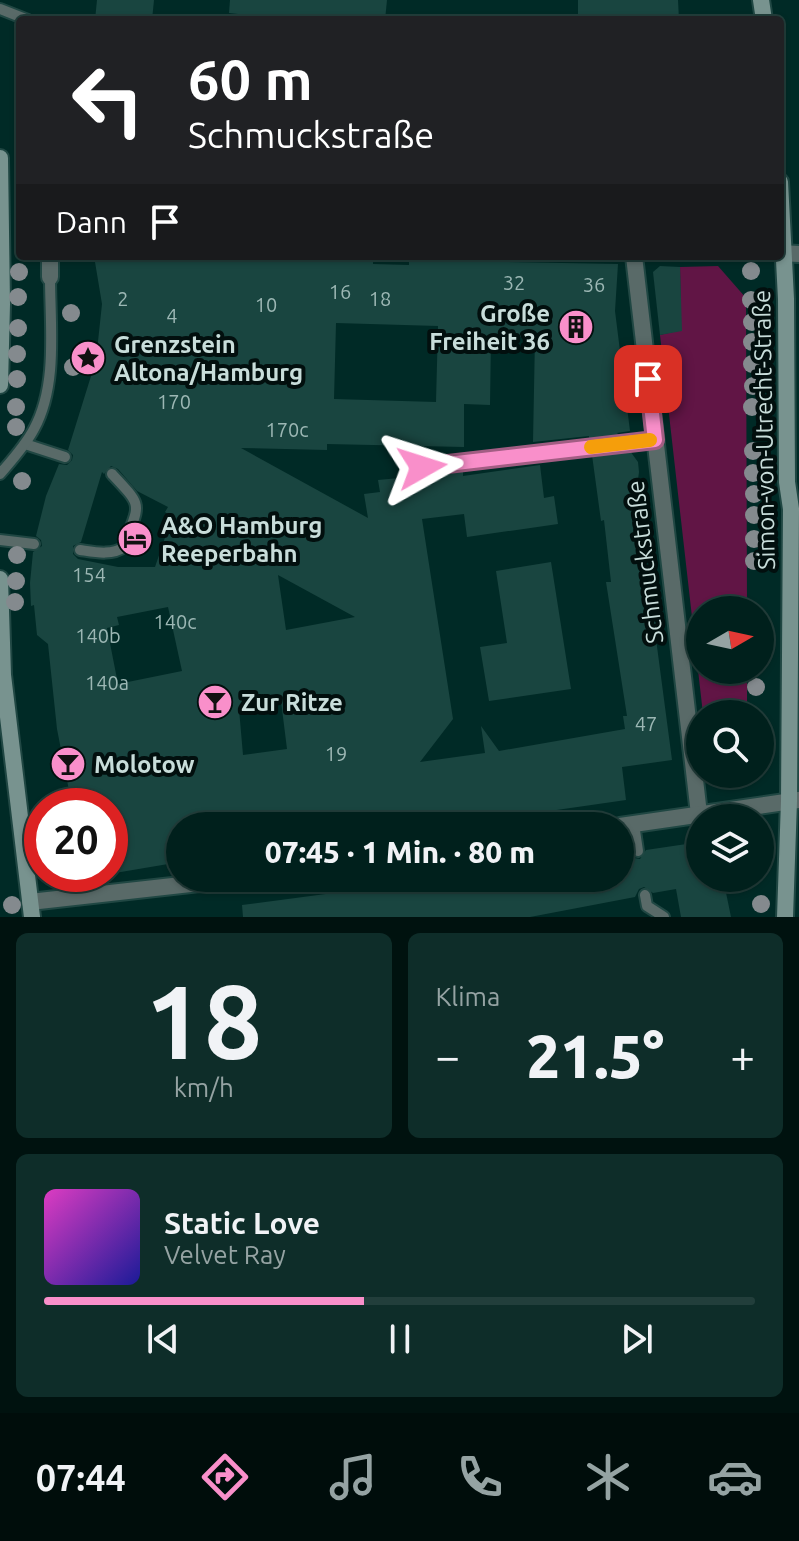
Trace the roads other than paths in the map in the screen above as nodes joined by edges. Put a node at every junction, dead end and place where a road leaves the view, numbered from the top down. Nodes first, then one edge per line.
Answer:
1 (0, 158) edge
2 (784, 218) edge
3 (788, 254) edge
4 (50, 260) edge
5 (634, 260) edge
6 (50, 277) joint
7 (0, 385) edge
8 (655, 440) junction
9 (25, 444) junction
10 (65, 457) dead end
11 (422, 467) dead end
12 (0, 474) edge
13 (112, 474) dead end
14 (0, 540) edge
15 (34, 544) dead end
16 (80, 550) dead end
17 (0, 579) edge
18 (794, 800) edge
19 (698, 804) edge
20 (767, 804) edge
21 (686, 816) edge
22 (634, 824) edge
23 (634, 842) edge
24 (638, 851) dead end
25 (166, 890) edge
26 (645, 895) dead end
27 (31, 910) edge
28 (664, 917) edge
29 (785, 917) edge

1 - 7 main road
2 - 3 main road, Simon-von-Utrecht-Straße
3 - 18 main road, Simon-von-Utrecht-Straße
4 - 6 street
5 - 8 street, Schmuckstraße
6 - 9 lane
8 - 11 lane
8 - 19 street, Schmuckstraße
9 - 10 lane
9 - 12 lane
13 - 16 lane
14 - 15 lane
17 - 27 main road
18 - 20 street
18 - 29 main road, Simon-von-Utrecht-Straße
21 - 22 street
23 - 24 lane
25 - 27 street
26 - 28 lane

